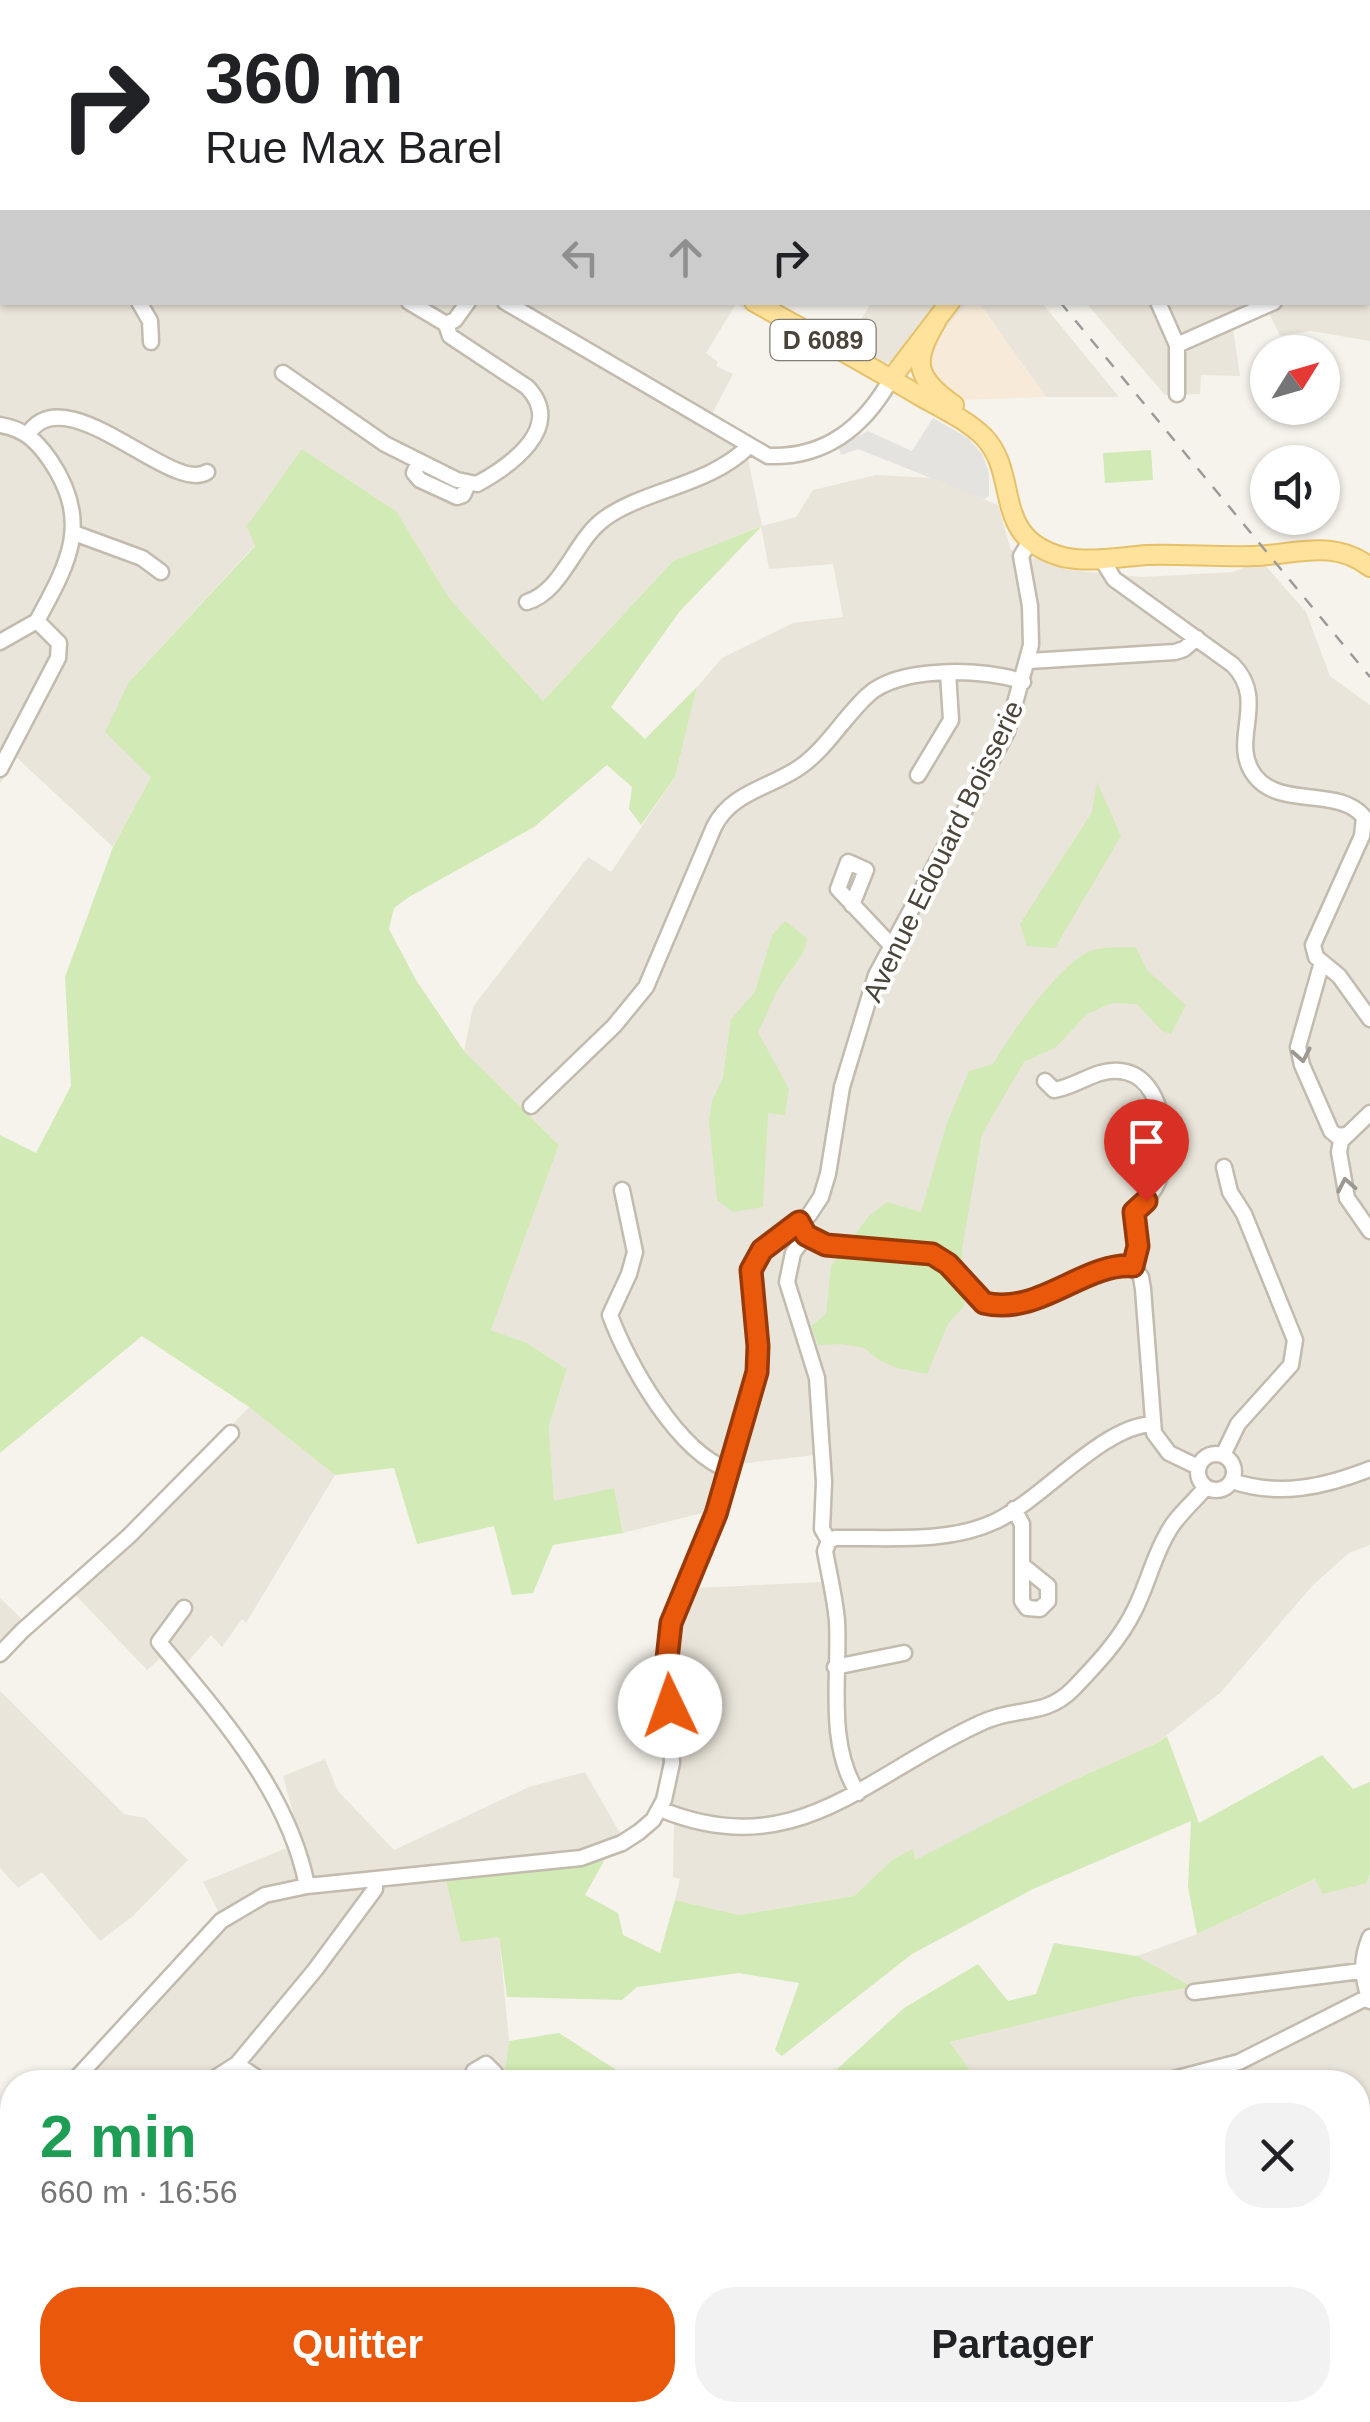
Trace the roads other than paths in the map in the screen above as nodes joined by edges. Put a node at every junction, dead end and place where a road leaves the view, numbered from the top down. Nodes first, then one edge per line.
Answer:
1 (141, 305) edge
2 (414, 305) edge
3 (466, 305) edge
4 (510, 305) edge
5 (759, 305) edge
6 (948, 305) edge
7 (1159, 305) edge
8 (1267, 305) edge
9 (936, 322) junction
10 (446, 324) junction
11 (151, 342) dead end
12 (1177, 345) junction
13 (918, 361) junction
14 (283, 372) dead end
15 (891, 379) junction
16 (1177, 394) dead end
17 (0, 426) edge
18 (972, 428) junction
19 (28, 434) junction
20 (749, 446) junction
21 (207, 472) dead end
22 (74, 533) junction
23 (1031, 540) junction
24 (1122, 557) junction
25 (1101, 558) junction
26 (1370, 566) edge
27 (161, 572) dead end
28 (1132, 592) junction
29 (527, 602) dead end
30 (38, 621) junction
31 (1197, 638) junction
32 (0, 642) edge
33 (1029, 660) junction
34 (948, 674) junction
35 (1024, 682) junction
36 (0, 769) edge
37 (918, 775) dead end
38 (1365, 808) edge
39 (852, 906) dead end
40 (892, 945) junction
41 (1322, 962) junction
42 (1370, 1019) edge
43 (1045, 1081) dead end
44 (531, 1106) dead end
45 (1370, 1113) edge
46 (1346, 1136) junction
47 (1224, 1167) dead end
48 (622, 1190) dead end
49 (803, 1229) junction
50 (1370, 1231) edge
51 (1133, 1266) junction
52 (1145, 1424) junction
53 (1115, 1426) dead end
54 (231, 1433) dead end
55 (1223, 1455) junction
56 (1198, 1467) junction
57 (728, 1470) junction
58 (1370, 1470) edge
59 (1232, 1482) junction
60 (1206, 1487) junction
61 (1014, 1510) junction
62 (829, 1541) junction
63 (1022, 1565) dead end
64 (184, 1608) dead end
65 (904, 1653) dead end
66 (0, 1654) edge
67 (836, 1667) junction
68 (858, 1793) junction
69 (660, 1809) junction
70 (375, 1879) junction
71 (307, 1886) junction
72 (1370, 1937) edge
73 (1361, 1970) junction
74 (1194, 1992) dead end
75 (1369, 1999) edge
76 (237, 2064) junction
77 (84, 2070) edge
78 (228, 2070) edge
79 (246, 2070) edge
80 (1208, 2070) edge

1 - 11 street
2 - 10 street
3 - 10 street
4 - 20 street
5 - 15 main road, D 6089
6 - 9 main road
7 - 12 street
8 - 12 street
9 - 13 main road
9 - 15 main road
10 - 14 street
12 - 16 street
13 - 15 main road
13 - 18 main road
15 - 18 main road, D 6089
15 - 20 street
17 - 19 street
18 - 23 main road, D 6089
19 - 21 street
19 - 22 street
20 - 29 street
22 - 27 street
22 - 30 street
23 - 25 main road
23 - 33 street, Avenue Edouard Boisserie
24 - 25 main road
24 - 26 main road
24 - 28 street
25 - 28 street
28 - 31 street
30 - 32 street
30 - 36 street
31 - 33 street
31 - 38 street
33 - 35 street, Avenue Edouard Boisserie
34 - 35 street
34 - 37 street
34 - 44 street
35 - 40 street, Avenue Edouard Boisserie
38 - 41 street
39 - 40 street
40 - 49 street, Avenue Edouard Boisserie
41 - 42 street
41 -> 46 street
43 - 51 street
45 - 46 street
50 -> 46 street
47 - 55 street
48 - 57 street
49 - 51 street
49 - 57 street, Avenue Edouard Boisserie
49 - 62 street
51 - 52 street
52 - 53 street
52 - 56 street
52 - 61 street
54 - 66 street
55 - 56 street
55 - 59 street
56 - 60 street
57 - 69 street, Avenue Edouard Boisserie
58 - 59 street
59 - 60 street
60 - 68 street
61 - 62 street
61 - 63 street
62 - 67 street
64 - 71 street
65 - 67 street
67 - 68 street
68 - 69 street
69 - 70 street
70 - 71 street
70 - 76 street
71 - 77 street
72 - 73 street
73 - 74 street
73 - 75 street
75 - 80 street
76 - 78 street
76 - 79 street

